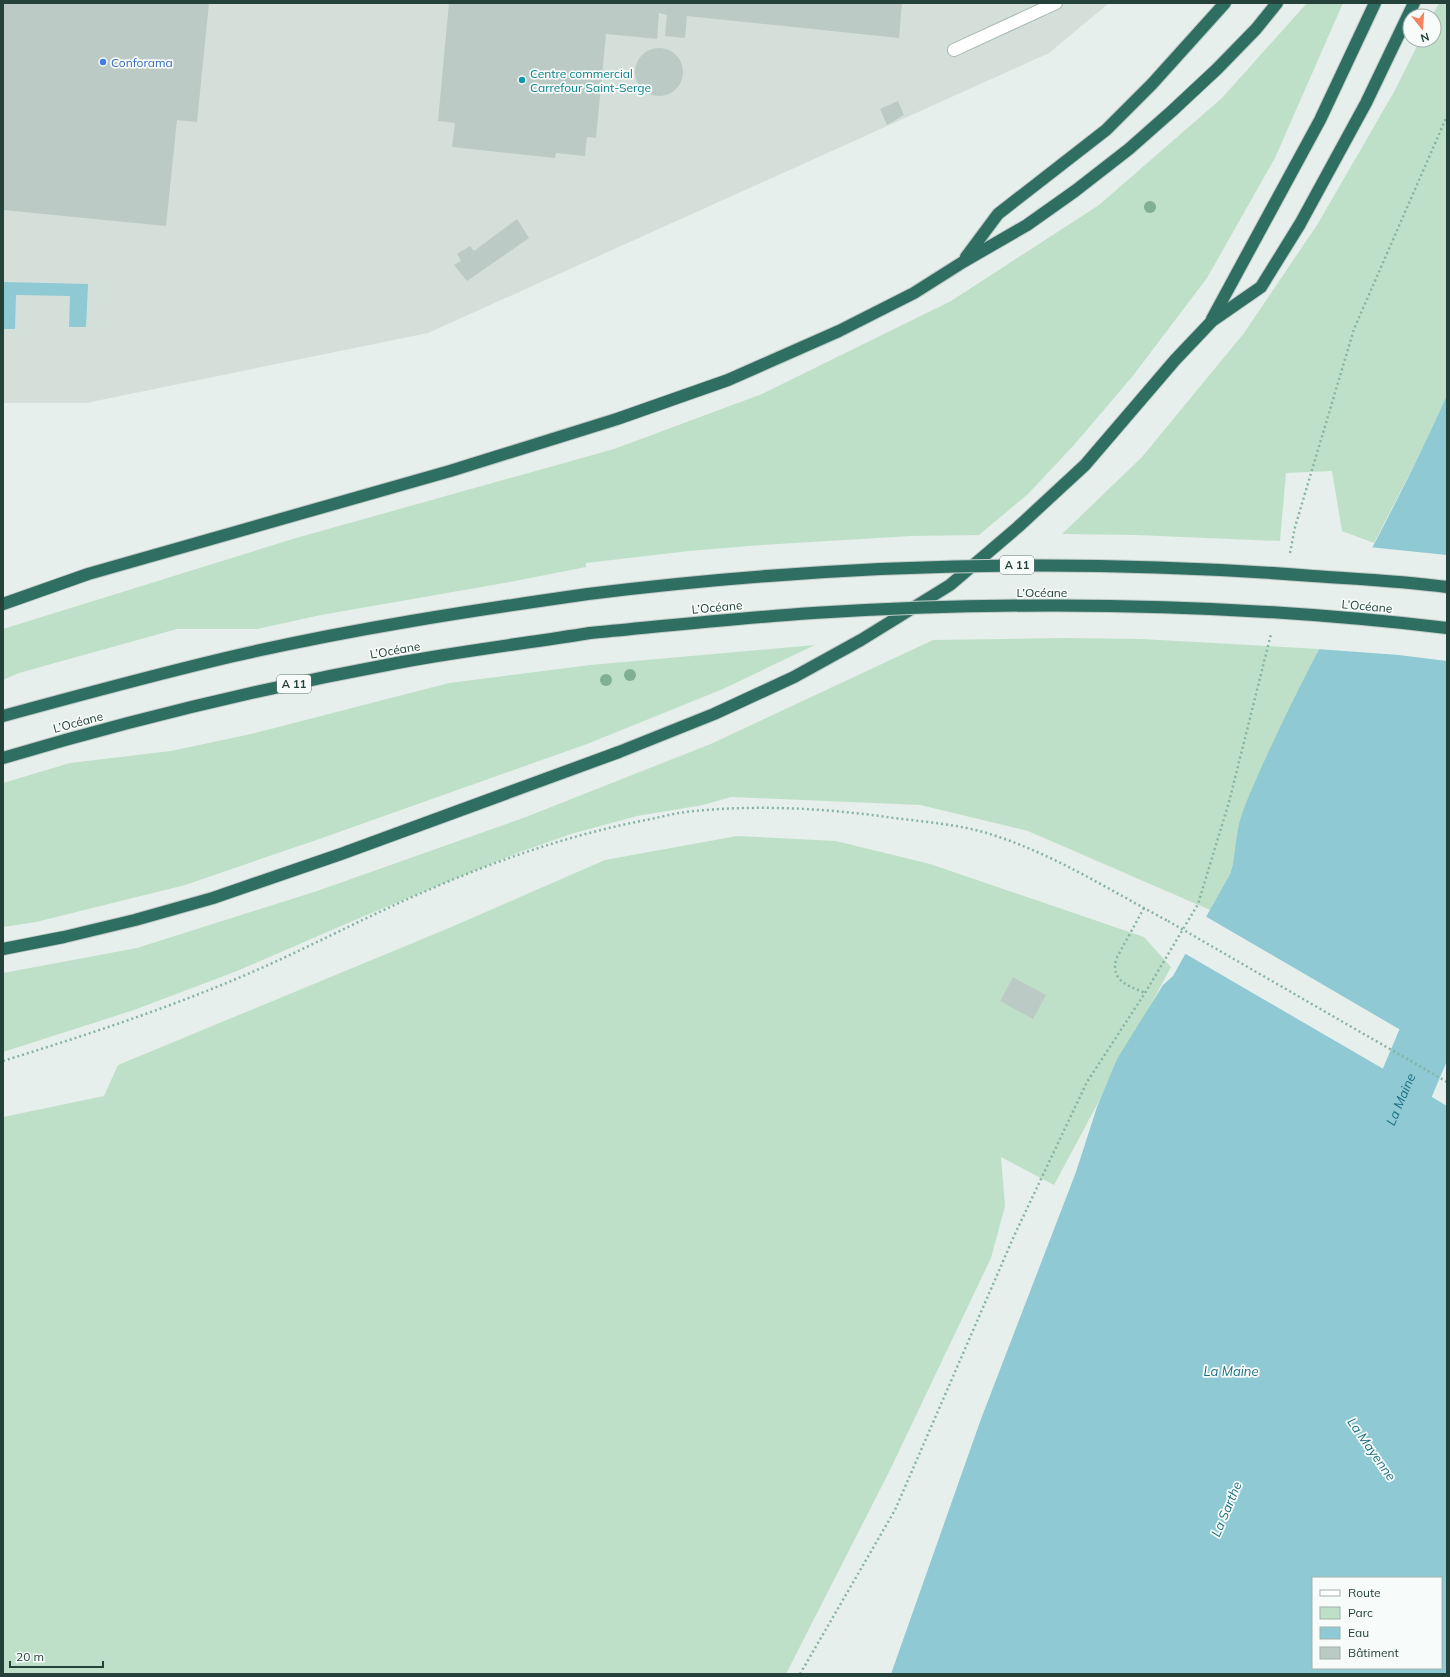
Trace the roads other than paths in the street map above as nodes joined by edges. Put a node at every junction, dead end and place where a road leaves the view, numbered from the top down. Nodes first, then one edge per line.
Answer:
1 (1056, 3) edge
2 (1225, 3) edge
3 (1277, 3) edge
4 (1375, 3) edge
5 (1414, 3) edge
6 (954, 50) dead end
7 (963, 262) junction
8 (1212, 320) junction
9 (1447, 587) edge
10 (3, 604) edge
11 (1447, 628) edge
12 (3, 716) edge
13 (3, 758) edge
14 (3, 949) edge

1 - 6 lane
2 - 7 highway
3 - 7 highway
4 - 8 highway
5 - 8 highway
7 - 10 highway
8 - 14 highway
9 - 12 highway, L’Océane / A 11, bridge
11 - 13 highway, L’Océane / A 11, bridge

